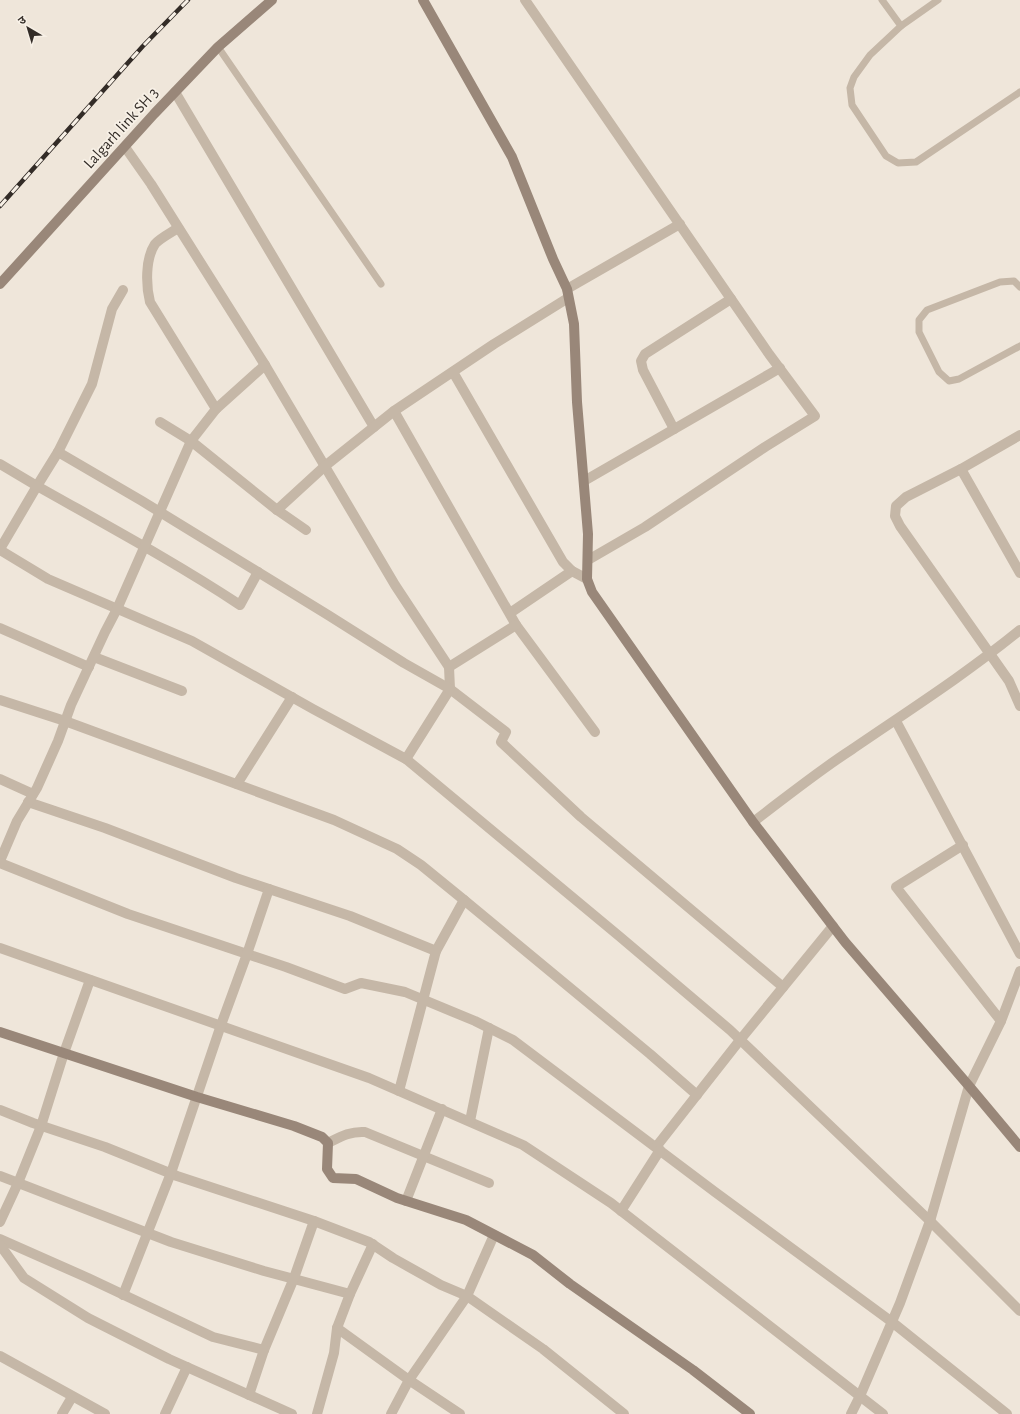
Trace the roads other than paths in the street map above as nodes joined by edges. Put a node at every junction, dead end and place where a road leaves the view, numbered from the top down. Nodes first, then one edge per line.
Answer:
1 (272, 0) edge
2 (423, 0) edge
3 (525, 0) edge
4 (882, 0) edge
5 (938, 0) edge
6 (901, 26) junction
7 (218, 46) junction
8 (175, 92) junction
9 (1020, 92) edge
10 (125, 147) junction
11 (680, 224) junction
12 (178, 228) junction
13 (0, 284) edge
14 (381, 284) dead end
15 (1020, 286) edge
16 (123, 290) dead end
17 (567, 293) junction
18 (731, 299) junction
19 (1020, 346) edge
20 (265, 365) junction
21 (780, 368) junction
22 (454, 372) junction
23 (216, 409) junction
24 (394, 411) junction
25 (160, 422) dead end
26 (374, 427) junction
27 (674, 429) junction
28 (1020, 435) edge
29 (191, 441) junction
30 (58, 452) junction
31 (0, 464) edge
32 (325, 466) junction
33 (961, 469) junction
34 (584, 481) junction
35 (37, 486) junction
36 (277, 510) junction
37 (160, 512) junction
38 (306, 530) dead end
39 (145, 546) junction
40 (0, 550) edge
41 (588, 560) junction
42 (572, 571) junction
43 (258, 572) junction
44 (1020, 573) edge
45 (587, 579) junction
46 (117, 609) junction
47 (510, 613) junction
48 (516, 624) junction
49 (0, 628) edge
50 (1020, 630) edge
51 (991, 654) junction
52 (94, 657) junction
53 (89, 667) junction
54 (449, 667) junction
55 (450, 689) junction
56 (182, 691) dead end
57 (292, 697) junction
58 (0, 700) edge
59 (1020, 706) edge
60 (896, 721) junction
61 (65, 722) junction
62 (594, 732) dead end
63 (406, 760) junction
64 (0, 779) edge
65 (237, 784) junction
66 (31, 798) junction
67 (753, 822) junction
68 (963, 845) junction
69 (0, 862) edge
70 (269, 889) junction
71 (464, 900) junction
72 (833, 926) junction
73 (0, 948) edge
74 (436, 951) junction
75 (247, 954) junction
76 (1020, 954) edge
77 (1020, 971) edge
78 (90, 980) junction
79 (1018, 985) edge
80 (783, 987) junction
81 (423, 999) junction
82 (1002, 1021) junction
83 (221, 1025) junction
84 (489, 1028) junction
85 (0, 1032) edge
86 (740, 1040) junction
87 (64, 1053) junction
88 (970, 1086) junction
89 (399, 1091) junction
90 (697, 1095) junction
91 (197, 1097) junction
92 (442, 1109) junction
93 (0, 1110) edge
94 (470, 1121) junction
95 (41, 1126) junction
96 (328, 1144) junction
97 (1020, 1147) edge
98 (658, 1149) junction
99 (423, 1157) junction
100 (171, 1173) junction
101 (0, 1176) edge
102 (18, 1183) junction
103 (489, 1183) dead end
104 (406, 1201) junction
105 (621, 1211) junction
106 (314, 1221) junction
107 (930, 1221) junction
108 (0, 1222) edge
109 (148, 1233) junction
110 (494, 1235) junction
111 (0, 1239) edge
112 (373, 1244) junction
113 (0, 1245) edge
114 (294, 1278) junction
115 (350, 1294) junction
116 (123, 1295) junction
117 (467, 1296) junction
118 (1020, 1311) edge
119 (892, 1322) junction
120 (337, 1328) junction
121 (264, 1350) junction
122 (0, 1356) edge
123 (187, 1367) junction
124 (408, 1380) junction
125 (249, 1395) junction
126 (860, 1396) junction
127 (72, 1397) junction
128 (62, 1414) edge
129 (105, 1414) edge
130 (165, 1414) edge
131 (292, 1414) edge
132 (317, 1414) edge
133 (391, 1414) edge
134 (460, 1414) edge
135 (624, 1414) edge
136 (750, 1414) edge
137 (851, 1414) edge
138 (883, 1414) edge
139 (1007, 1414) edge

1 - 7 street, Lalgarh link SH 3
2 - 17 street
3 - 11 street
4 - 6 lane
5 - 6 lane
6 - 9 lane
7 - 8 street, Lalgarh link SH 3
7 - 14 lane
8 - 10 street, Lalgarh link SH 3
8 - 26 street
10 - 12 street
10 - 13 street, Lalgarh link SH 3
11 - 17 street
11 - 18 street
12 - 20 street
12 - 23 street
15 - 19 lane
16 - 30 street
17 - 22 street
17 - 34 street
18 - 21 street
18 - 27 street
20 - 23 street
20 - 32 street
21 - 27 street
21 - 41 street
22 - 24 street
22 - 42 street
23 - 29 street
24 - 26 street
24 - 47 street
25 - 29 street
26 - 32 street
27 - 34 street
28 - 33 street
29 - 36 street
29 - 37 street
30 - 35 street
30 - 37 street
31 - 35 street
32 - 36 street
32 - 54 street
33 - 44 street
33 - 51 street
34 - 41 street
35 - 39 street
35 - 40 street
36 - 38 street
37 - 39 street
37 - 43 street
39 - 43 street
39 - 46 street
40 - 46 street
41 - 45 street
42 - 45 street
42 - 47 street
43 - 55 street
45 - 67 street
46 - 52 street
46 - 57 street
47 - 48 street
48 - 54 street
48 - 62 street
49 - 53 street
50 - 51 street
51 - 59 street
51 - 60 street
52 - 53 street
52 - 56 street
53 - 61 street
54 - 55 street
55 - 63 street
55 - 80 street
57 - 63 street
57 - 65 street
58 - 61 street
60 - 67 street
60 - 68 street
61 - 65 street
61 - 66 street
63 - 86 street
64 - 66 street
65 - 71 street
66 - 69 street
66 - 70 street
67 - 72 street
68 - 76 street
68 - 82 street
69 - 75 street
70 - 74 street
70 - 75 street
71 - 74 street
71 - 90 street
72 - 80 street
72 - 88 street
73 - 78 street
74 - 81 street
75 - 81 street
75 - 83 street
77 - 79 street
78 - 83 street
78 - 87 street
79 - 82 street
80 - 86 street
81 - 84 street
81 - 89 street
82 - 88 street
83 - 89 street
83 - 91 street
84 - 94 street
84 - 98 street
85 - 87 street
86 - 90 street
86 - 107 street
87 - 91 street
87 - 95 street
88 - 97 street
88 - 107 street
89 - 92 street
90 - 98 street
91 - 96 street
91 - 100 street
92 - 94 street
92 - 99 street
93 - 95 street
94 - 105 street
95 - 100 street
95 - 102 street
96 - 99 street
96 - 104 street
98 - 105 street
98 - 119 street
99 - 103 street
99 - 104 street
100 - 106 street
100 - 109 street
101 - 102 street
102 - 108 street
102 - 109 street
104 - 110 street
105 - 126 street
106 - 112 street
106 - 114 street
107 - 118 street
107 - 119 street
109 - 114 street
109 - 116 street
110 - 117 street
110 - 136 street
111 - 116 street
112 - 115 street
112 - 117 street
113 - 123 street
114 - 115 street
114 - 121 street
115 - 120 street
116 - 121 street
117 - 124 street
117 - 135 street
119 - 126 street
119 - 139 street
120 - 124 street
120 - 132 street
121 - 125 street
122 - 127 street
123 - 125 street
123 - 130 street
124 - 133 street
124 - 134 street
125 - 131 street
126 - 137 street
126 - 138 street
127 - 128 street
127 - 129 street

